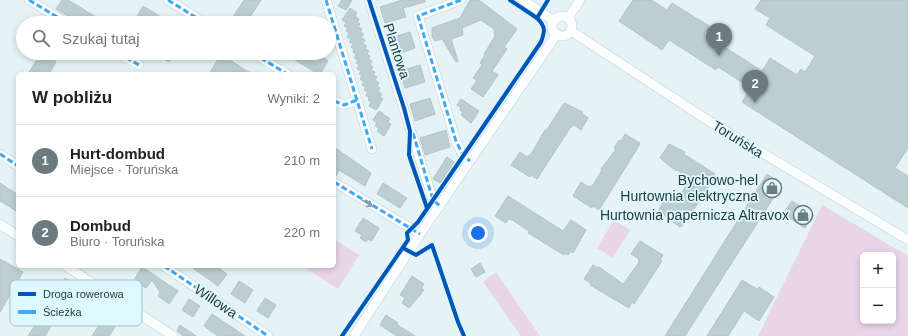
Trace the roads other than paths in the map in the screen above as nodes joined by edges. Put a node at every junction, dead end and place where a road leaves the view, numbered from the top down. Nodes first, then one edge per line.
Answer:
1 (29, 0) edge
2 (168, 0) edge
3 (326, 0) edge
4 (369, 0) edge
5 (461, 0) edge
6 (523, 0) edge
7 (580, 0) edge
8 (55, 16) edge
9 (194, 16) edge
10 (331, 16) edge
11 (568, 18) junction
12 (554, 21) junction
13 (571, 31) junction
14 (336, 32) edge
15 (557, 34) junction
16 (130, 60) edge
17 (264, 60) edge
18 (139, 65) dead end
19 (284, 72) edge
20 (357, 100) junction
21 (336, 103) edge
22 (372, 149) dead end
23 (0, 154) edge
24 (470, 161) junction
25 (16, 165) edge
26 (336, 183) edge
27 (440, 206) junction
28 (0, 224) edge
29 (420, 234) junction
30 (16, 235) edge
31 (908, 240) edge
32 (69, 268) edge
33 (167, 268) edge
34 (87, 280) edge
35 (142, 316) edge
36 (173, 336) edge
37 (268, 336) edge
38 (354, 336) edge

1 - 8 street
2 - 9 street
3 - 10 street
4 - 27 street, Plantowa
5 - 24 street
6 - 12 street
7 - 11 street
11 - 12 street
11 - 13 street
12 - 15 street
13 - 15 street
13 - 31 street, Toruńska
14 - 20 street
15 - 24 street
16 - 18 street
17 - 19 street
20 - 21 street
20 - 22 street
23 - 25 street
24 - 27 street
26 -> 29 street
27 - 29 street
28 - 30 street
29 - 38 street
32 - 34 street
33 - 37 street, Willowa
35 - 36 street

